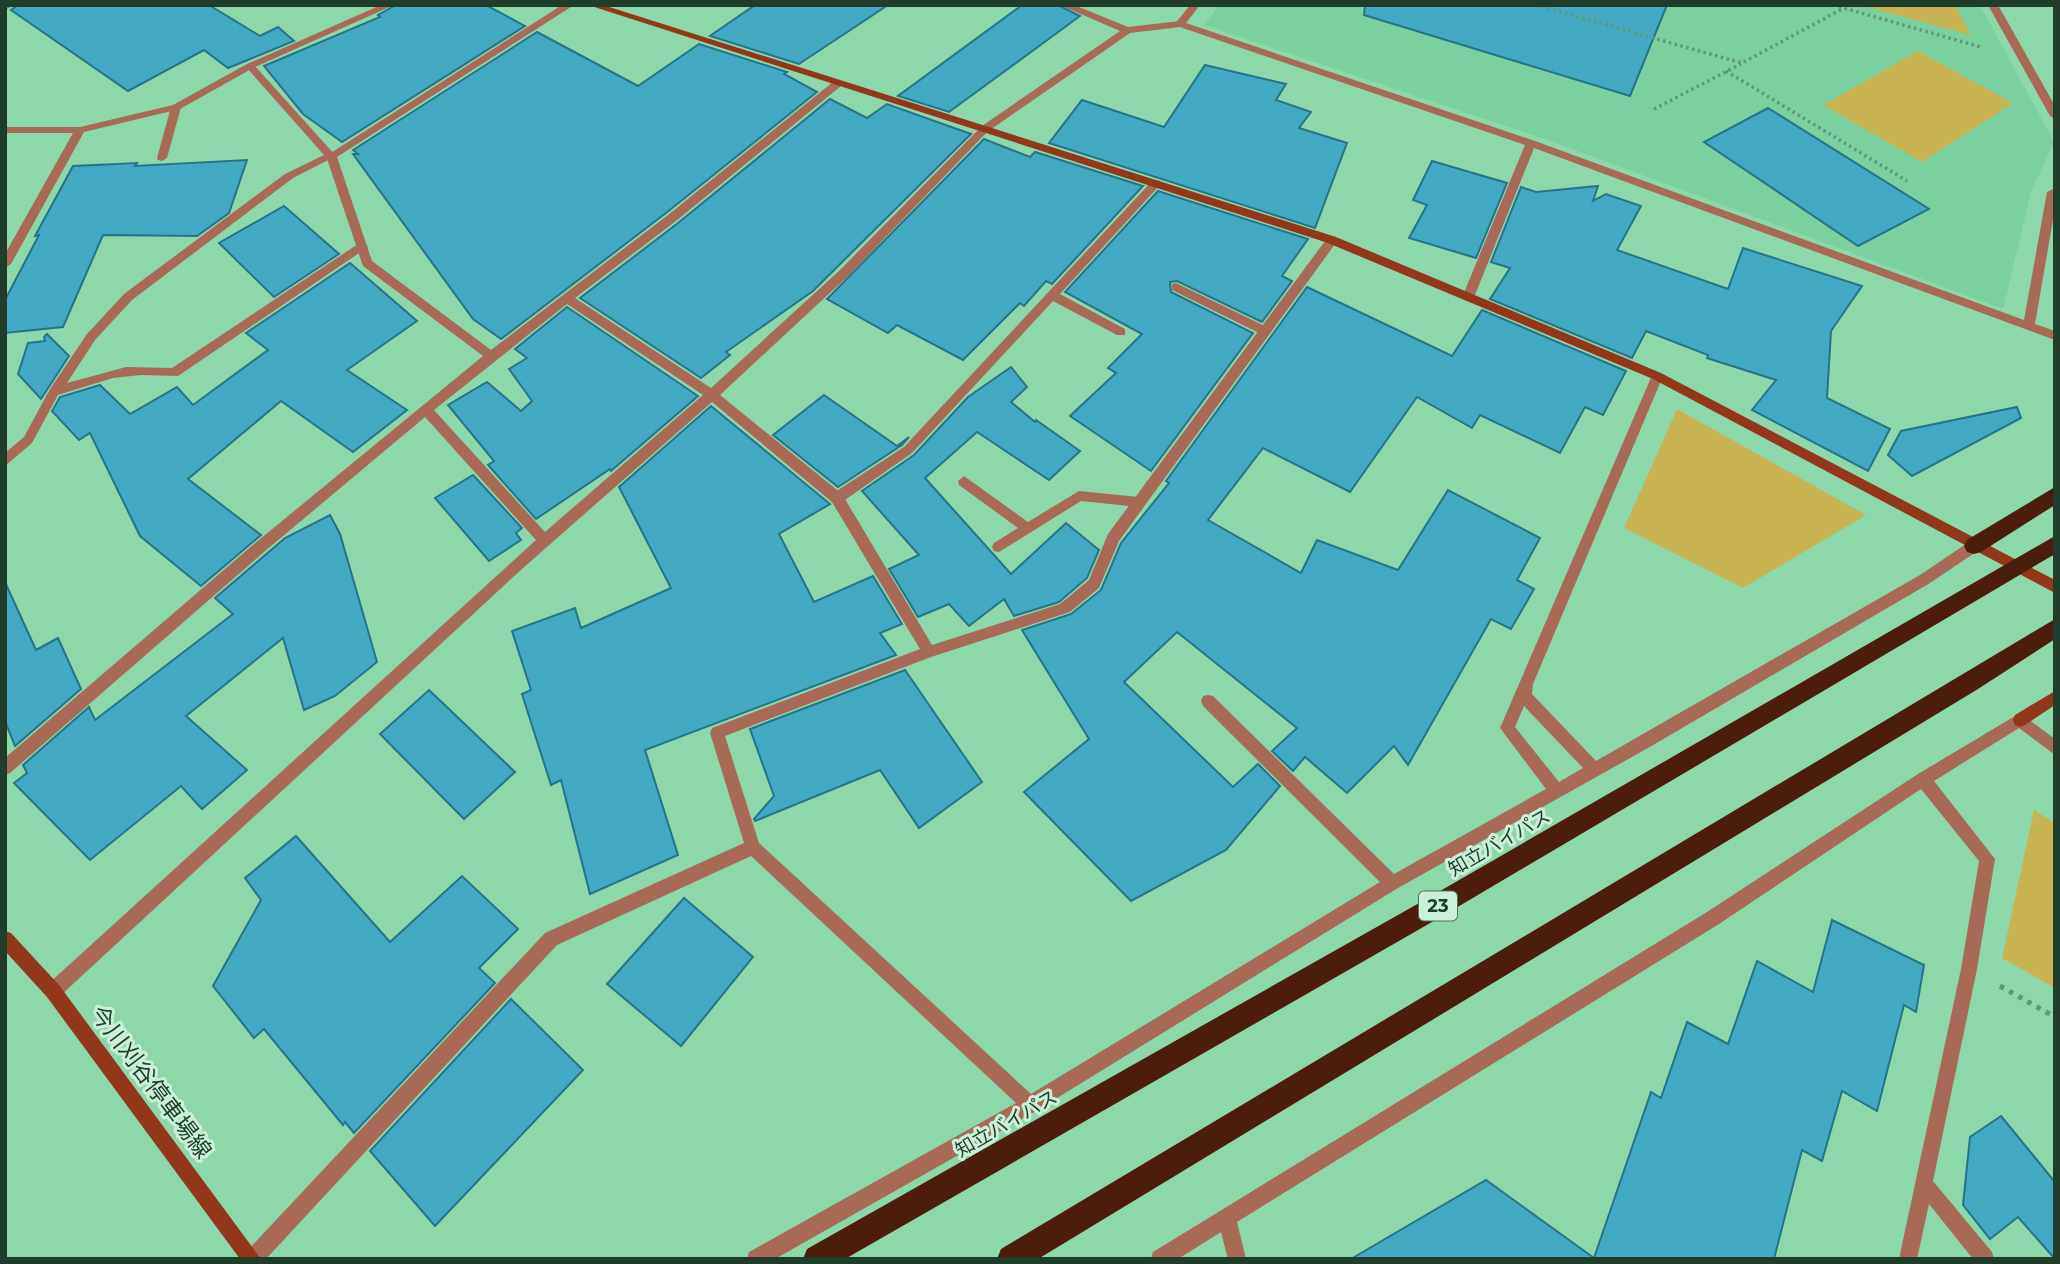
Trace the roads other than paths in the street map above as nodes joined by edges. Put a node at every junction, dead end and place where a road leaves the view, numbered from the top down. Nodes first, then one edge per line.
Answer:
1 (389, 5) edge
2 (569, 5) edge
3 (593, 5) edge
4 (1065, 5) edge
5 (1195, 5) edge
6 (1993, 5) edge
7 (1180, 24) junction
8 (1128, 30) junction
9 (250, 66) junction
10 (837, 84) junction
11 (176, 107) junction
12 (2055, 116) edge
13 (986, 128) junction
14 (5, 130) edge
15 (80, 130) junction
16 (1531, 143) junction
17 (331, 156) junction
18 (162, 158) dead end
19 (1156, 183) junction
20 (2054, 190) edge
21 (1332, 240) junction
22 (362, 247) junction
23 (5, 264) edge
24 (1176, 287) dead end
25 (1052, 295) junction
26 (1469, 295) junction
27 (566, 298) junction
28 (2029, 326) junction
29 (1265, 331) junction
30 (1121, 332) dead end
31 (2055, 336) edge
32 (491, 356) junction
33 (1657, 376) junction
34 (54, 392) junction
35 (712, 395) junction
36 (426, 410) junction
37 (5, 461) edge
38 (964, 481) dead end
39 (2055, 495) edge
40 (837, 498) junction
41 (1139, 502) junction
42 (1028, 529) junction
43 (545, 541) junction
44 (2055, 544) edge
45 (1974, 546) junction
46 (999, 547) dead end
47 (2055, 587) edge
48 (2055, 628) edge
49 (929, 652) junction
50 (2055, 697) edge
51 (1208, 701) dead end
52 (2020, 720) junction
53 (2055, 748) edge
54 (5, 768) edge
55 (1594, 769) junction
56 (1923, 779) junction
57 (1557, 791) junction
58 (753, 847) junction
59 (1392, 883) junction
60 (5, 939) edge
61 (53, 991) junction
62 (1030, 1105) junction
63 (1923, 1182) junction
64 (1226, 1217) junction
65 (253, 1259) edge
66 (757, 1259) edge
67 (817, 1259) edge
68 (1011, 1259) edge
69 (1160, 1259) edge
70 (1237, 1259) edge
71 (1908, 1259) edge
72 (1985, 1259) edge

1 - 9 street
2 - 17 street
3 - 10 street
4 - 8 street
5 - 7 street
6 - 12 street
7 - 8 street
7 - 16 street
8 - 13 street
9 - 11 street
9 - 17 street
10 - 13 street
10 - 27 street
11 - 15 street
11 - 18 street
13 - 19 street
13 - 35 street
14 - 15 street
15 - 23 street
16 - 26 street
16 - 28 street
17 - 22 street
17 - 34 street
19 - 21 street
19 - 25 street
20 - 28 street
21 - 26 street
21 - 29 street
22 - 32 street
22 - 34 street
24 - 29 street
25 - 30 street
25 - 40 street
26 - 33 street
27 - 32 street
27 - 35 street
28 - 31 street
29 - 41 street
32 - 36 street
33 - 45 street
33 - 55 street
33 - 57 street
34 - 37 street
35 - 40 street
35 - 43 street
36 - 43 street
36 - 54 street
38 - 42 street
39 - 45 highway
40 - 49 street
41 - 42 street
41 - 49 street
42 - 46 street
43 - 61 street
44 - 67 highway, 知立バイパス / 23
45 - 47 street
45 - 55 street
48 - 68 highway
49 - 58 street
50 - 52 street
51 - 59 street
52 - 53 street
52 - 56 street
55 - 57 street
56 - 63 street
56 - 64 street
57 - 59 street
58 - 62 street
58 - 65 street
59 - 62 street
60 - 61 street, 今川刈谷停車場線
61 - 65 street, 今川刈谷停車場線
62 - 66 street
63 - 71 street
63 - 72 street
64 - 69 street
64 - 70 street

